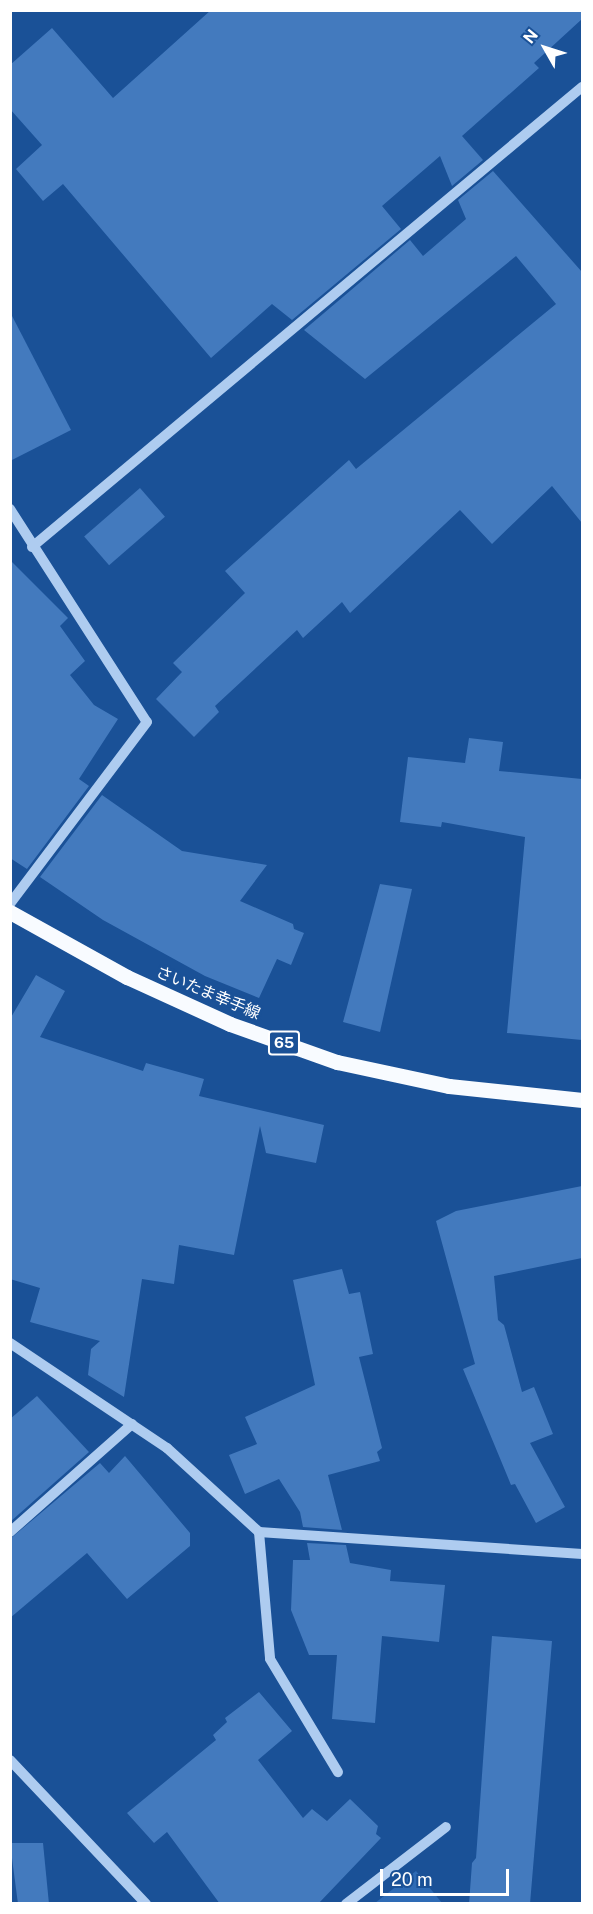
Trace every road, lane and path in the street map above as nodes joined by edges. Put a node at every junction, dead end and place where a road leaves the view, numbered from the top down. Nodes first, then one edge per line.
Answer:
1 (582, 87) edge
2 (10, 509) edge
3 (32, 547) junction
4 (10, 904) edge
5 (10, 912) edge
6 (582, 1100) edge
7 (10, 1343) edge
8 (132, 1424) junction
9 (10, 1532) edge
10 (259, 1532) junction
11 (582, 1554) edge
12 (10, 1760) edge
13 (338, 1772) dead end
14 (446, 1827) dead end
15 (146, 1904) edge
16 (346, 1904) edge

1 - 3 street
2 - 3 street
3 - 4 street
5 - 6 main road, さいたま幸手線 / 65
7 - 8 street
8 - 9 street
8 - 10 street
10 - 11 street
10 - 13 street
12 - 15 street
14 - 16 street

